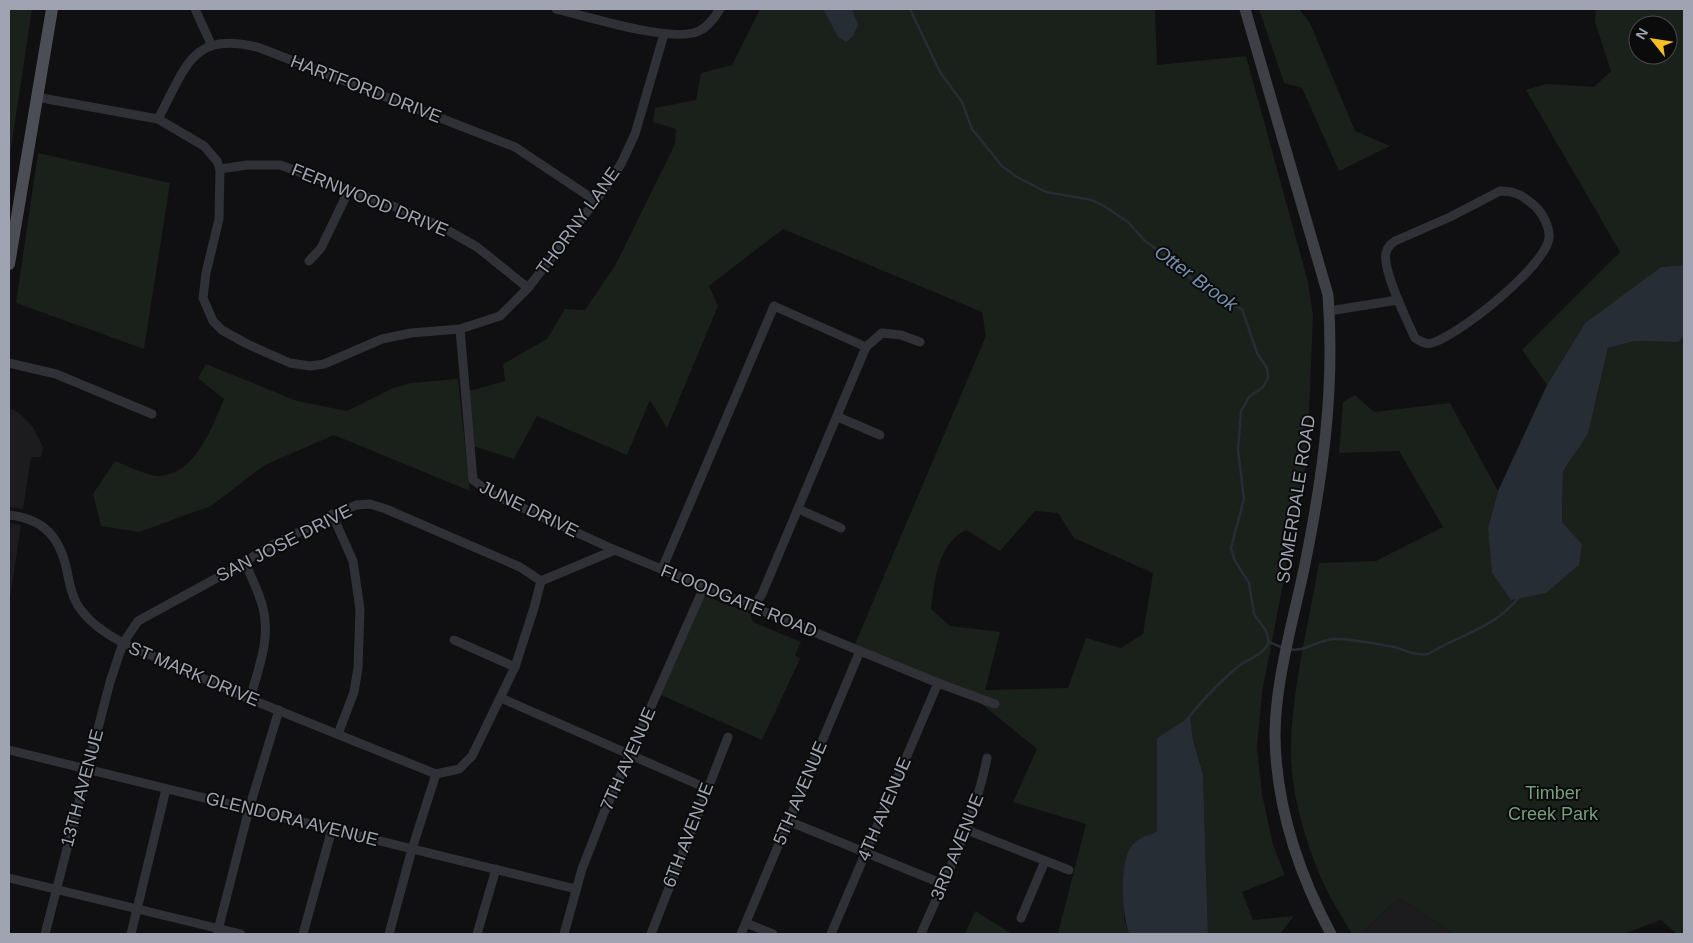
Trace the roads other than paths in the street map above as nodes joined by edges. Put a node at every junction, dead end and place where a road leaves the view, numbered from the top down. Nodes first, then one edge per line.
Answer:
1 (52, 9) edge
2 (195, 9) edge
3 (556, 9) edge
4 (720, 9) edge
5 (1245, 9) edge
6 (664, 34) junction
7 (211, 44) junction
8 (36, 97) junction
9 (158, 119) junction
10 (220, 169) junction
11 (349, 190) junction
12 (596, 201) junction
13 (309, 261) dead end
14 (9, 264) edge
15 (528, 288) junction
16 (1398, 300) junction
17 (1329, 311) junction
18 (460, 329) junction
19 (920, 342) dead end
20 (866, 347) junction
21 (9, 363) edge
22 (152, 414) dead end
23 (838, 417) junction
24 (880, 435) dead end
25 (798, 509) junction
26 (332, 514) junction
27 (9, 515) edge
28 (841, 528) dead end
29 (615, 550) junction
30 (245, 562) junction
31 (662, 569) junction
32 (540, 581) junction
33 (704, 587) junction
34 (753, 607) junction
35 (454, 640) dead end
36 (123, 643) junction
37 (860, 651) junction
38 (515, 667) junction
39 (938, 683) junction
40 (250, 698) junction
41 (501, 698) junction
42 (995, 704) dead end
43 (279, 710) junction
44 (338, 734) junction
45 (728, 737) dead end
46 (9, 750) edge
47 (631, 754) junction
48 (987, 758) dead end
49 (87, 770) junction
50 (436, 774) junction
51 (706, 788) junction
52 (166, 789) junction
53 (250, 809) junction
54 (788, 821) junction
55 (332, 829) junction
56 (967, 830) junction
57 (412, 849) junction
58 (866, 853) junction
59 (1045, 861) junction
60 (496, 869) junction
61 (1069, 870) dead end
62 (9, 878) edge
63 (943, 884) junction
64 (56, 889) junction
65 (576, 889) junction
66 (137, 909) junction
67 (1021, 918) dead end
68 (746, 923) junction
69 (218, 931) edge
70 (44, 934) edge
71 (131, 934) edge
72 (241, 934) edge
73 (303, 934) edge
74 (389, 934) edge
75 (477, 934) edge
76 (564, 934) edge
77 (652, 934) edge
78 (741, 934) edge
79 (773, 934) edge
80 (830, 934) edge
81 (921, 934) edge
82 (1331, 934) edge

1 - 8 main road
2 - 7 street
3 - 6 street
4 - 6 street
5 - 17 main road, SOMERDALE ROAD
6 - 12 street, THORNY LANE
7 - 9 street
7 - 12 street, HARTFORD DRIVE
8 - 9 street
8 - 14 main road
9 - 10 street
10 - 11 street, FERNWOOD DRIVE
10 - 18 street, THORNY LANE
11 - 13 street
11 - 15 street, FERNWOOD DRIVE
12 - 15 street, THORNY LANE
15 - 18 street, THORNY LANE
16 - 16 street
16 - 17 street
17 - 82 main road, SOMERDALE ROAD
18 - 29 street, JUNE DRIVE
19 - 20 street
20 - 23 street
20 - 31 street
21 - 22 street
23 - 24 street
23 - 25 street
25 - 28 street
25 - 34 street
26 - 30 street, SAN JOSE DRIVE
26 - 32 street, SAN JOSE DRIVE
26 - 44 street
27 - 36 street, ST MARK DRIVE
29 - 31 street, FLOODGATE ROAD
29 - 32 street
30 - 36 street, SAN JOSE DRIVE
30 - 40 street
31 - 33 street, FLOODGATE ROAD
32 - 38 street
33 - 34 street, FLOODGATE ROAD
33 - 47 street, 7TH AVENUE
34 - 37 street, FLOODGATE ROAD
35 - 38 street
36 - 40 street, ST MARK DRIVE
36 - 49 street, 13TH AVENUE
37 - 39 street, FLOODGATE ROAD
37 - 54 street, 5TH AVENUE
38 - 41 street
39 - 42 street, FLOODGATE ROAD
39 - 58 street, 4TH AVENUE
40 - 43 street, ST MARK DRIVE
41 - 47 street
41 - 50 street
43 - 44 street, ST MARK DRIVE
43 - 53 street
44 - 50 street, ST MARK DRIVE
45 - 51 street, 6TH AVENUE
46 - 49 street, GLENDORA AVENUE
47 - 51 street
47 - 65 street, 7TH AVENUE
48 - 56 street, 3RD AVENUE
49 - 52 street, GLENDORA AVENUE
49 - 64 street, 13TH AVENUE
50 - 57 street
51 - 77 street, 6TH AVENUE
52 - 53 street, GLENDORA AVENUE
52 - 66 street
53 - 55 street, GLENDORA AVENUE
53 - 69 street
54 - 58 street
54 - 68 street, 5TH AVENUE
55 - 57 street, GLENDORA AVENUE
55 - 73 street
56 - 59 street
56 - 63 street, 3RD AVENUE
57 - 60 street, GLENDORA AVENUE
57 - 74 street
58 - 63 street
58 - 80 street, 4TH AVENUE
59 - 61 street
59 - 67 street
60 - 65 street, GLENDORA AVENUE
60 - 75 street
62 - 64 street
63 - 81 street, 3RD AVENUE
64 - 66 street
64 - 70 street, 13TH AVENUE
65 - 76 street, 7TH AVENUE
66 - 69 street
66 - 71 street
68 - 78 street, 5TH AVENUE
68 - 79 street
69 - 72 street

